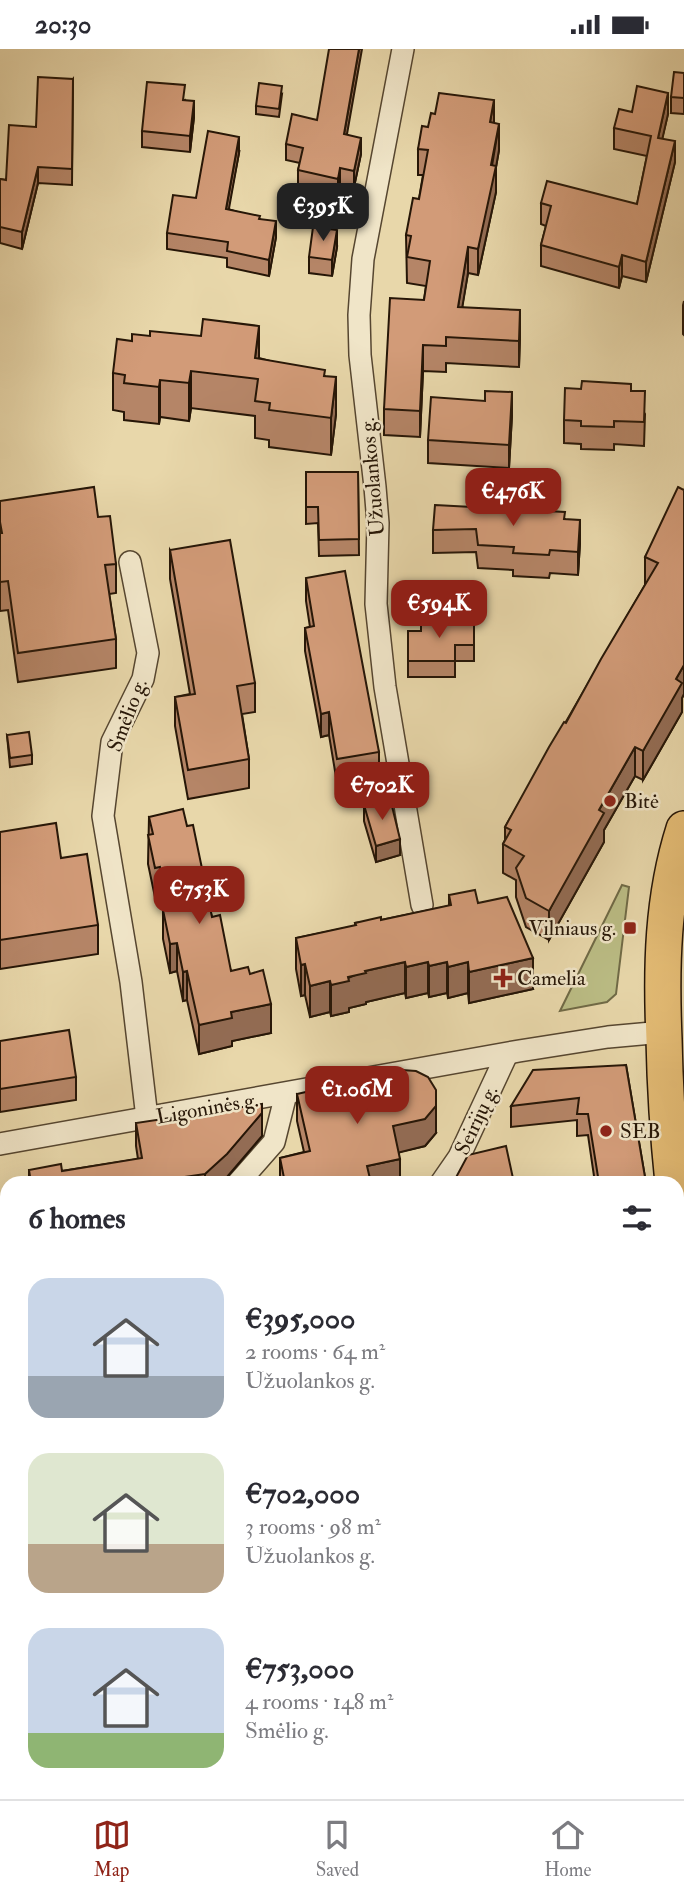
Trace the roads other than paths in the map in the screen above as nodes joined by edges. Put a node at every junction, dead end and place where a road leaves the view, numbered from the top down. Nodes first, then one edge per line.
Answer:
1 (403, 49) edge
2 (130, 562) dead end
3 (684, 829) edge
4 (422, 905) dead end
5 (663, 1032) junction
6 (507, 1053) junction
7 (286, 1094) junction
8 (147, 1118) junction
9 (0, 1144) edge
10 (244, 1176) edge
11 (446, 1176) edge
12 (672, 1176) edge

1 - 4 street, Užuolankos g.
2 - 8 street, Smėlio g.
3 - 5 main road
5 - 6 street, Ligoninės g.
5 - 12 main road
6 - 7 street, Ligoninės g.
6 - 11 street, Seirijų g.
7 - 8 street, Ligoninės g.
7 - 10 street
8 - 9 street, Ligoninės g.

